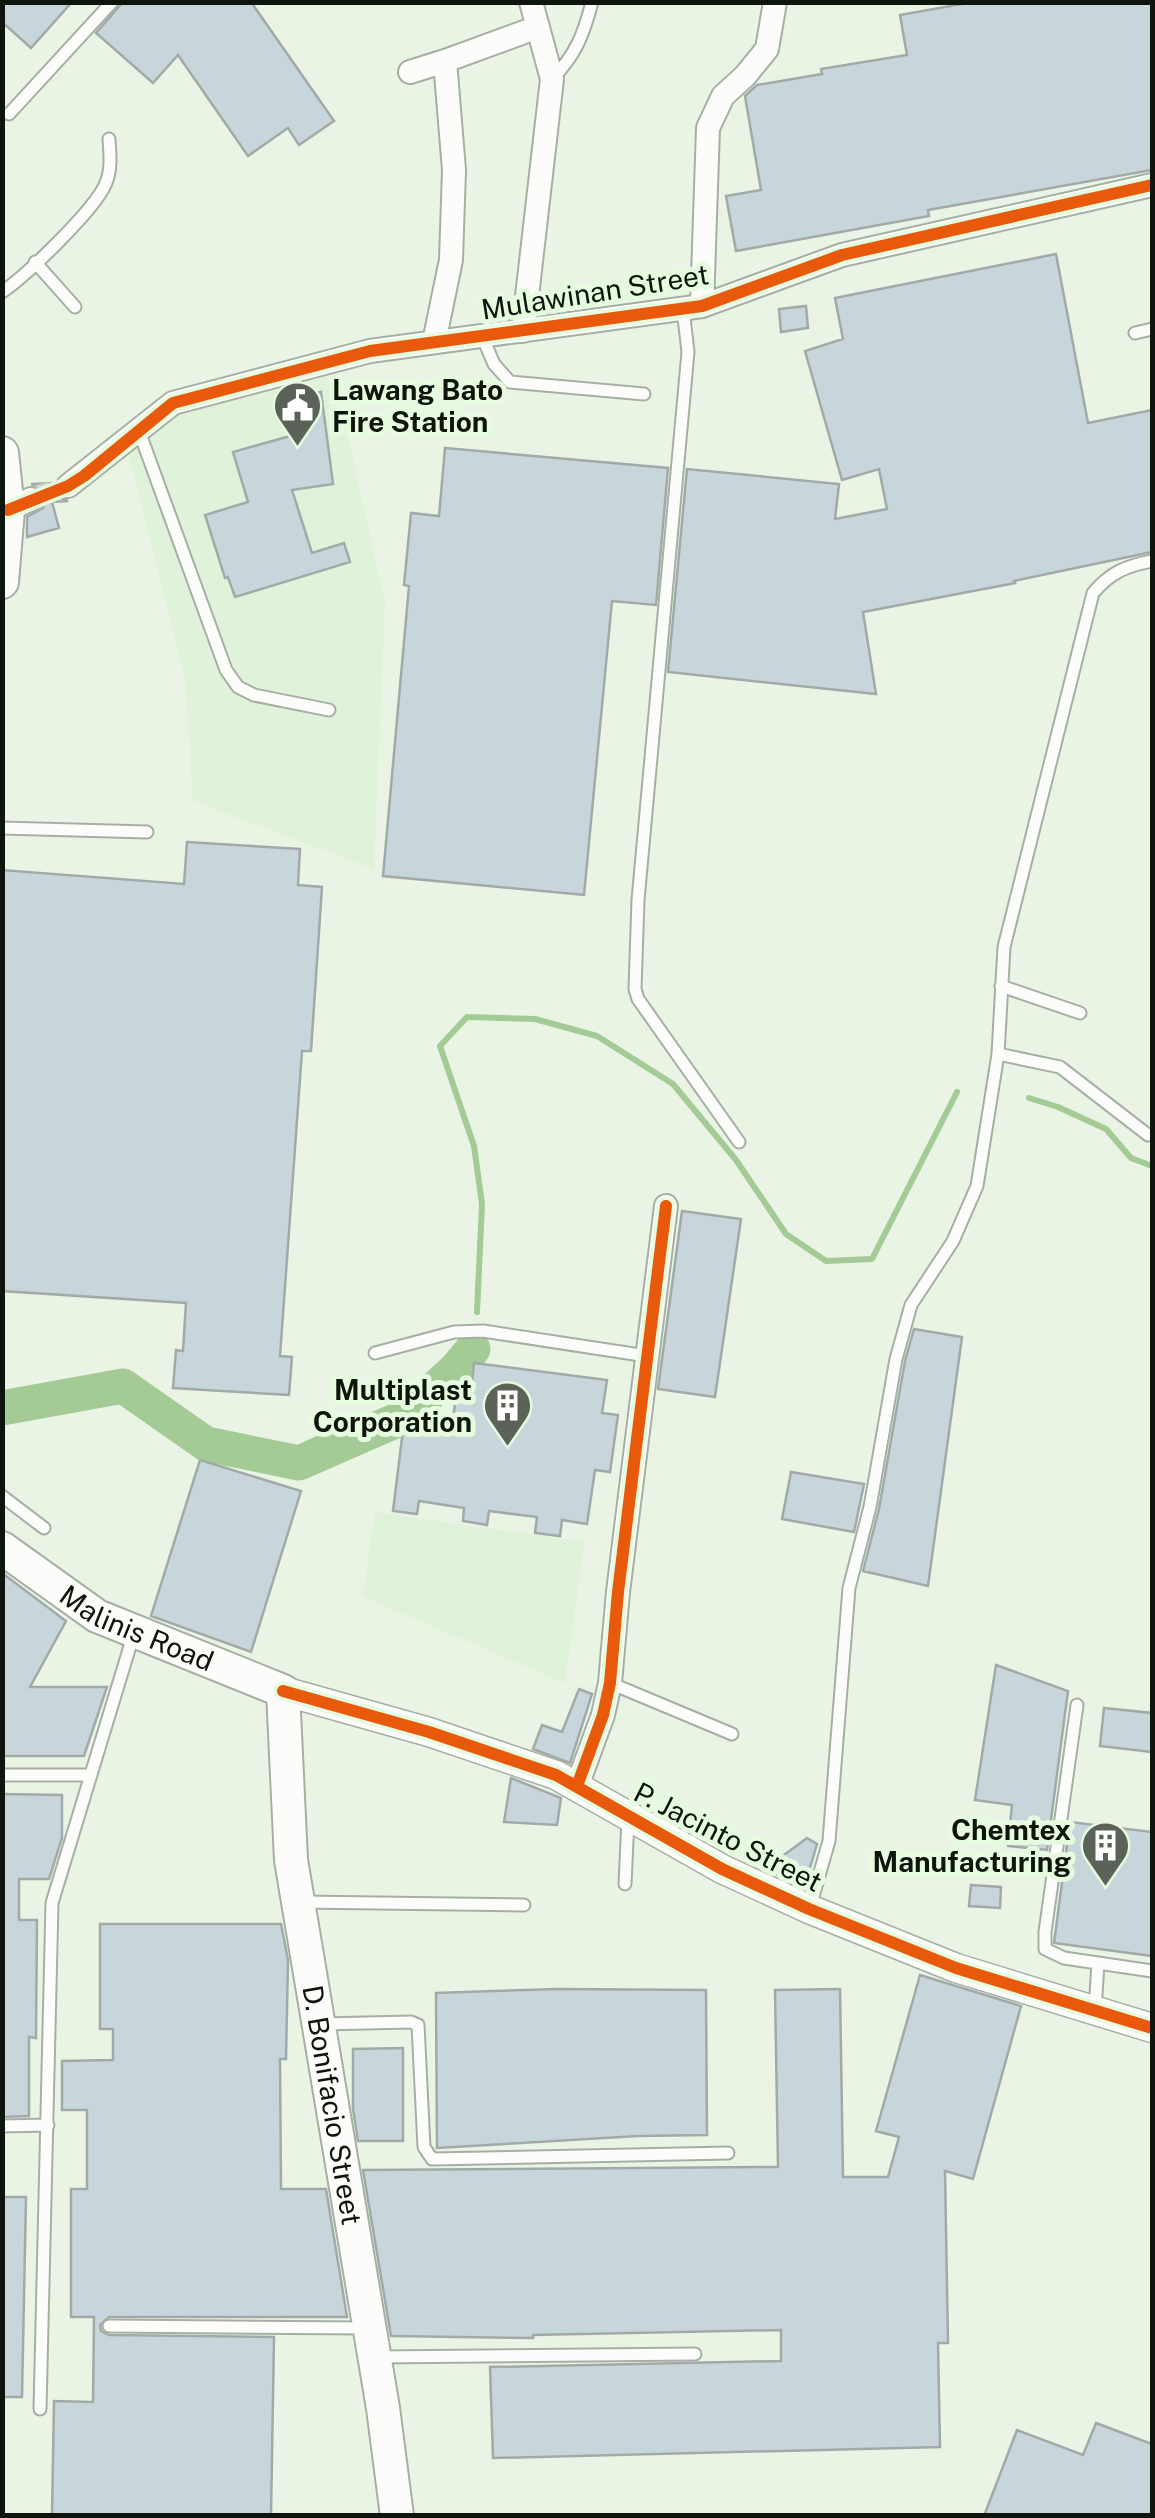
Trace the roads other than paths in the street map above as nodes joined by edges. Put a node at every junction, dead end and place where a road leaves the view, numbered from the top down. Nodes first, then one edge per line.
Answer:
1 (112, 2) edge
2 (531, 2) edge
3 (592, 2) edge
4 (775, 2) edge
5 (538, 27) junction
6 (446, 61) junction
7 (410, 72) dead end
8 (552, 79) junction
9 (9, 114) dead end
10 (109, 140) dead end
11 (1152, 186) edge
12 (35, 262) junction
13 (2, 292) edge
14 (75, 306) dead end
15 (692, 308) junction
16 (1152, 329) edge
17 (522, 330) junction
18 (1135, 333) dead end
19 (482, 336) junction
20 (434, 342) junction
21 (644, 394) dead end
22 (139, 432) junction
23 (2, 452) edge
24 (68, 486) tunnel mouth
25 (1152, 561) edge
26 (2, 582) edge
27 (329, 710) dead end
28 (2, 828) edge
29 (146, 832) dead end
30 (1001, 986) junction
31 (1080, 1013) dead end
32 (998, 1054) junction
33 (1152, 1134) edge
34 (739, 1142) dead end
35 (666, 1206) dead end
36 (376, 1353) dead end
37 (647, 1356) junction
38 (2, 1496) edge
39 (44, 1528) dead end
40 (2, 1548) edge
41 (134, 1633) junction
42 (610, 1683) junction
43 (282, 1691) junction
44 (1077, 1706) dead end
45 (732, 1734) dead end
46 (2, 1775) edge
47 (90, 1775) junction
48 (577, 1786) junction
49 (628, 1815) junction
50 (625, 1884) dead end
51 (297, 1902) junction
52 (524, 1905) dead end
53 (809, 1909) junction
54 (1098, 1963) junction
55 (1152, 1971) edge
56 (1095, 2011) junction
57 (317, 2024) junction
58 (1152, 2028) edge
59 (48, 2125) junction
60 (2, 2126) edge
61 (728, 2154) dead end
62 (109, 2326) dead end
63 (371, 2342) junction
64 (695, 2354) dead end
65 (40, 2410) dead end
66 (398, 2516) edge

1 - 9 lane
2 - 5 street
3 - 8 lane
4 - 15 street
5 - 6 street
5 - 8 street
6 - 7 street
6 - 20 street
8 - 17 street
10 - 12 lane
11 - 15 street, Mulawinan Street
12 - 13 lane
12 - 14 lane
15 - 17 street, Mulawinan Street
15 - 34 lane
16 - 18 lane
17 - 19 street, Mulawinan Street
19 - 20 street, Mulawinan Street
19 - 21 lane
20 - 22 street, Mulawinan Street
22 - 24 street, Mulawinan Street
22 - 27 lane
23 - 26 main road
25 - 30 lane
28 - 29 lane
30 - 31 lane
30 - 32 lane
32 - 33 lane
32 - 53 lane
35 - 37 street
36 - 37 lane
37 - 42 street
38 - 39 lane
40 - 41 main road, Malinis Road
41 - 43 main road, Malinis Road
41 - 47 lane
42 - 45 lane
42 - 48 street
43 - 48 street, P. Jacinto Street
43 - 51 main road, D. Bonifacio Street
44 - 54 lane
46 - 47 lane
47 - 59 lane
48 - 49 street, P. Jacinto Street
49 - 50 lane
49 - 53 street, P. Jacinto Street
51 - 52 lane
51 - 57 main road, D. Bonifacio Street
53 - 56 street, P. Jacinto Street
54 - 55 lane
54 - 56 lane
56 - 58 street, P. Jacinto Street
57 - 61 lane
57 - 63 main road, D. Bonifacio Street
59 - 60 lane
59 - 65 lane
62 - 63 lane
63 - 64 lane
63 - 66 main road, D. Bonifacio Street

